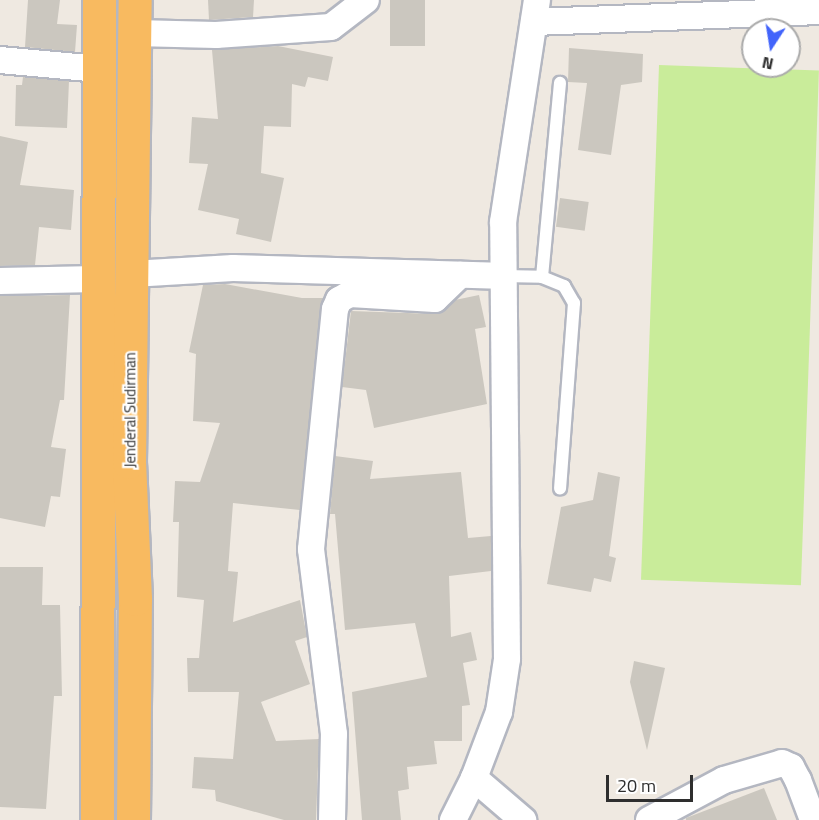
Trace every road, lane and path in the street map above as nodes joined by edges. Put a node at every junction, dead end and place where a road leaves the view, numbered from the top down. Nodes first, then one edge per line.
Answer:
1 (99, 0) edge
2 (135, 0) edge
3 (366, 0) edge
4 (661, 9) edge
5 (536, 11) edge
6 (819, 11) edge
7 (135, 33) junction
8 (0, 60) edge
9 (98, 69) junction
10 (560, 83) dead end
11 (132, 273) junction
12 (460, 275) junction
13 (503, 276) junction
14 (542, 277) junction
15 (97, 279) junction
16 (0, 281) edge
17 (560, 488) dead end
18 (474, 778) junction
19 (97, 820) edge
20 (133, 820) edge
21 (332, 820) edge
22 (453, 820) edge
23 (523, 820) edge
24 (650, 820) edge
25 (813, 820) edge

1 - 9 highway
2 - 7 highway, Jenderal Sudirman
3 - 7 street
4 - 5 street
4 - 6 street
5 - 13 street
7 - 11 highway, Jenderal Sudirman
8 - 9 street
9 - 15 highway
10 - 14 lane
11 - 12 street
11 - 20 highway, Jenderal Sudirman
12 - 13 street
12 - 21 street
13 - 14 lane
13 - 18 street
14 - 17 lane
15 - 16 street
15 - 19 highway
18 - 22 street
18 - 23 street
24 - 25 street

